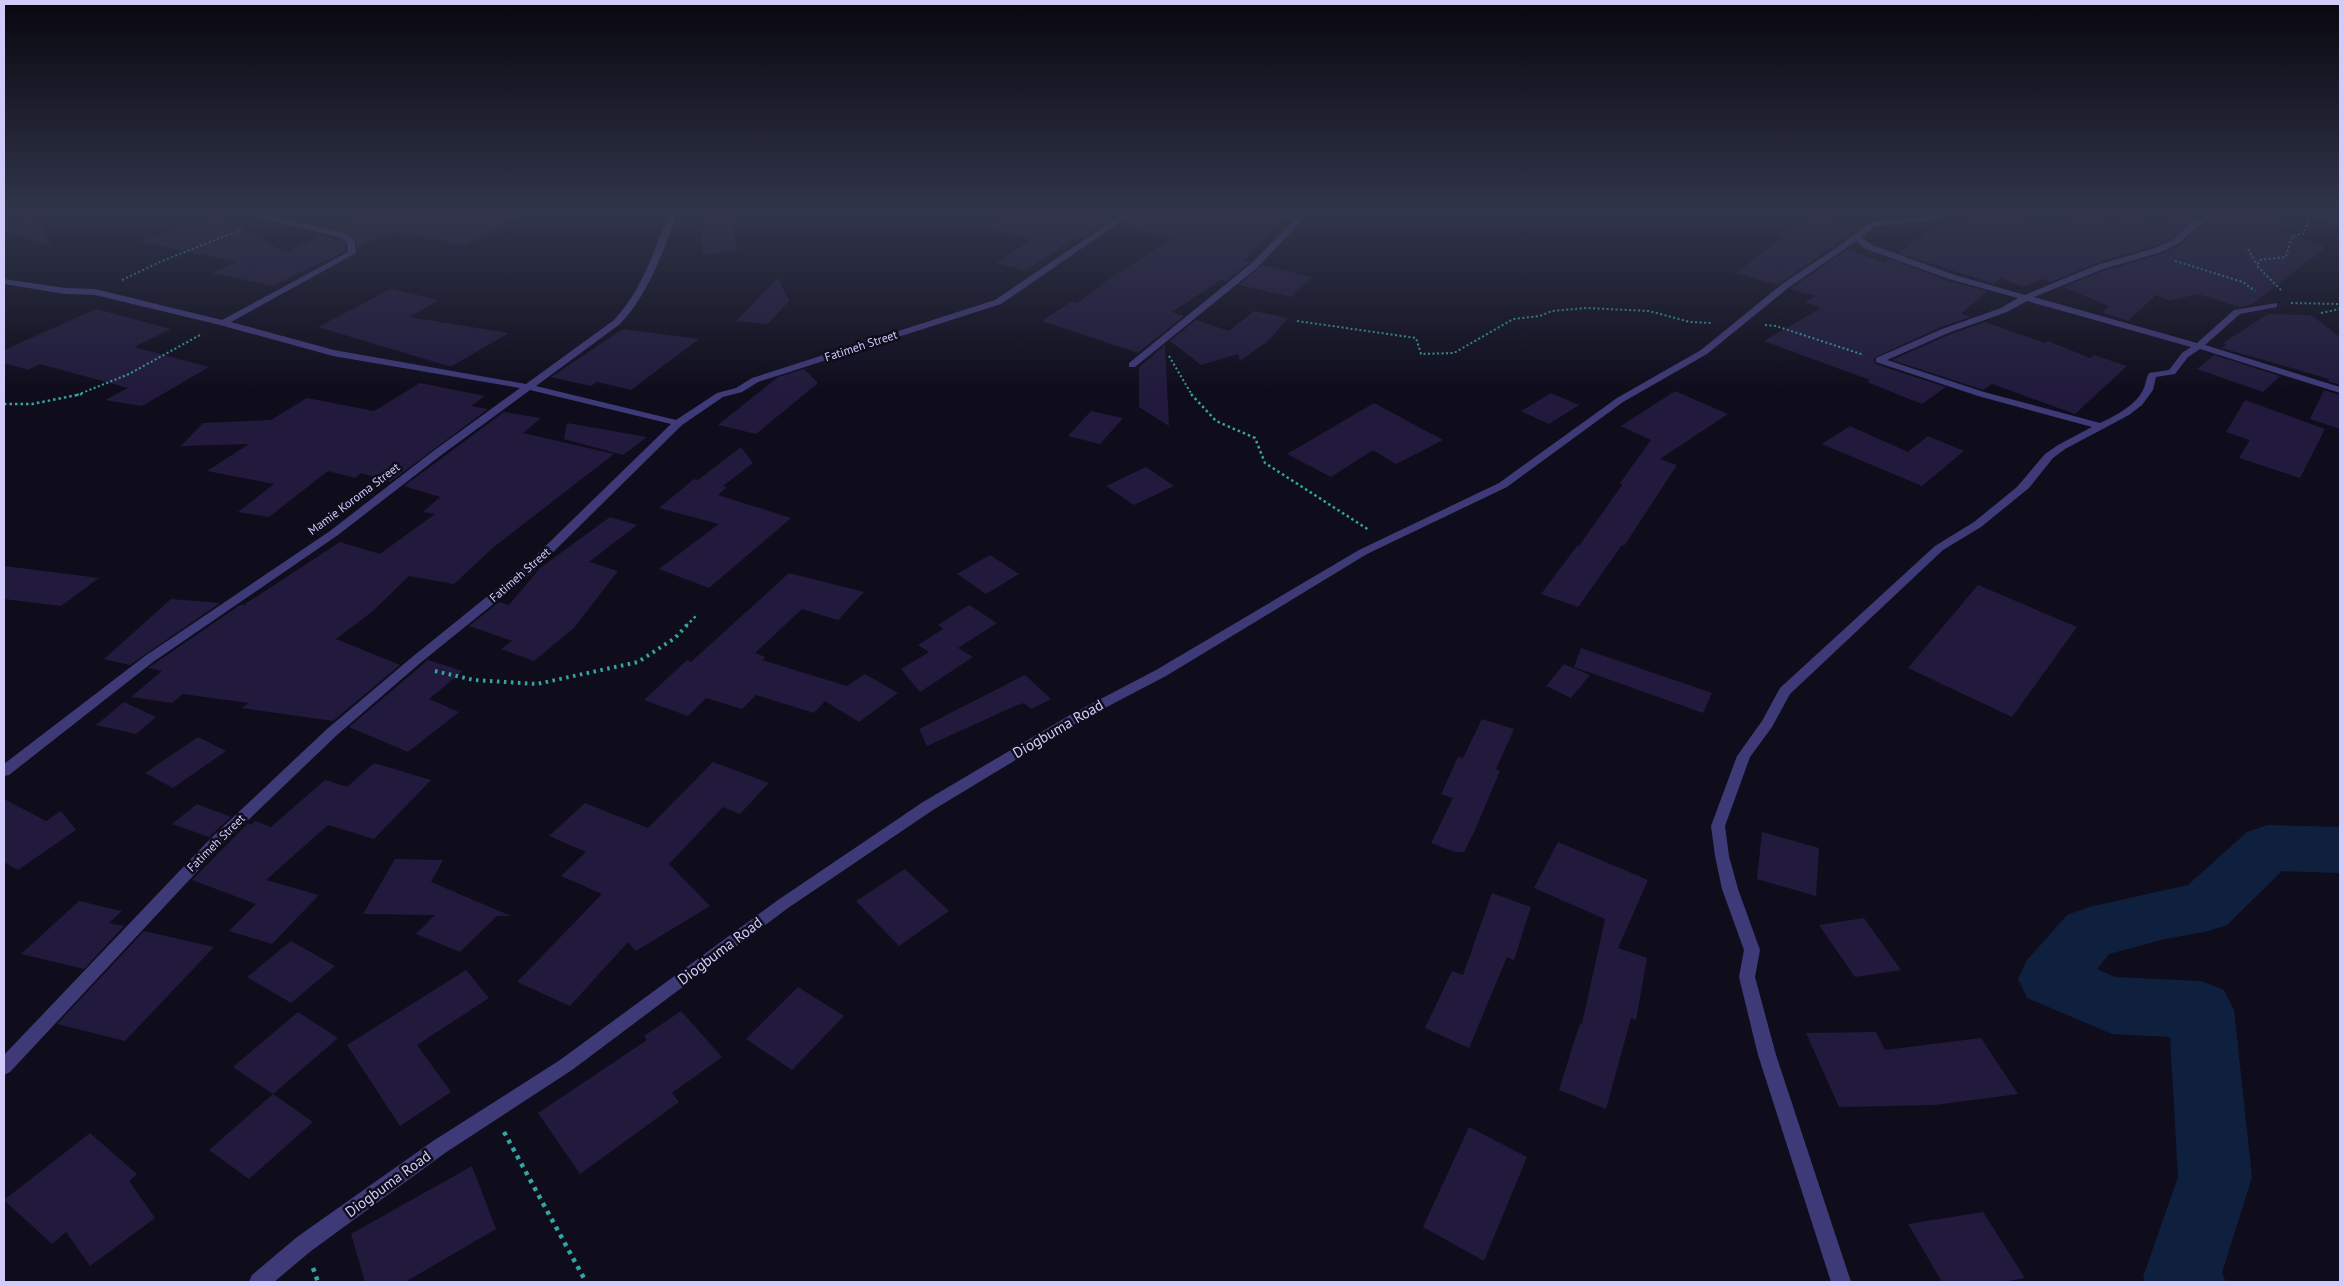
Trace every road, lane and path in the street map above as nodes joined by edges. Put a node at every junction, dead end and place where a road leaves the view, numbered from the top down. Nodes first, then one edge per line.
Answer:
1 (140, 271) edge
2 (319, 271) edge
3 (650, 271) edge
4 (1044, 271) edge
5 (1248, 271) edge
6 (1807, 271) edge
7 (1935, 271) edge
8 (2090, 271) edge
9 (2207, 271) edge
10 (2262, 271) edge
11 (4, 282) edge
12 (95, 292) junction
13 (2027, 297) junction
14 (2340, 304) edge
15 (2274, 305) junction
16 (2339, 309) edge
17 (2321, 313) dead end
18 (1297, 321) dead end
19 (223, 323) junction
20 (1738, 323) junction
21 (1160, 343) junction
22 (2199, 346) junction
23 (1879, 360) junction
24 (1132, 366) dead end
25 (529, 387) junction
26 (2340, 390) edge
27 (4, 404) edge
28 (678, 423) junction
29 (2098, 426) junction
30 (1386, 541) junction
31 (696, 616) dead end
32 (415, 661) junction
33 (4, 771) edge
34 (4, 1067) edge
35 (493, 1112) junction
36 (259, 1282) edge
37 (586, 1282) edge
38 (1841, 1282) edge

1 - 12 path
2 - 19 street
3 - 25 street, Mamie Koroma Street
4 - 28 street, Fatimeh Street
5 - 21 street
6 - 20 street, Diogbuma Road
7 - 13 street
8 - 13 street
9 - 15 path
10 - 15 path
11 - 12 street
12 - 19 street
13 - 22 street
13 - 23 street
14 - 15 path
15 - 22 street
16 - 17 path
18 - 20 path
19 - 25 street
19 - 27 path
20 - 23 path
20 - 30 street, Diogbuma Road
21 - 24 street
21 - 30 path
22 - 26 street
22 - 29 street
23 - 29 street
25 - 28 street
25 - 33 street, Mamie Koroma Street
28 - 32 street, Fatimeh Street
29 - 38 street
30 - 35 street, Diogbuma Road
31 - 32 path
32 - 34 street, Fatimeh Street
35 - 36 street, Diogbuma Road
35 - 37 path

